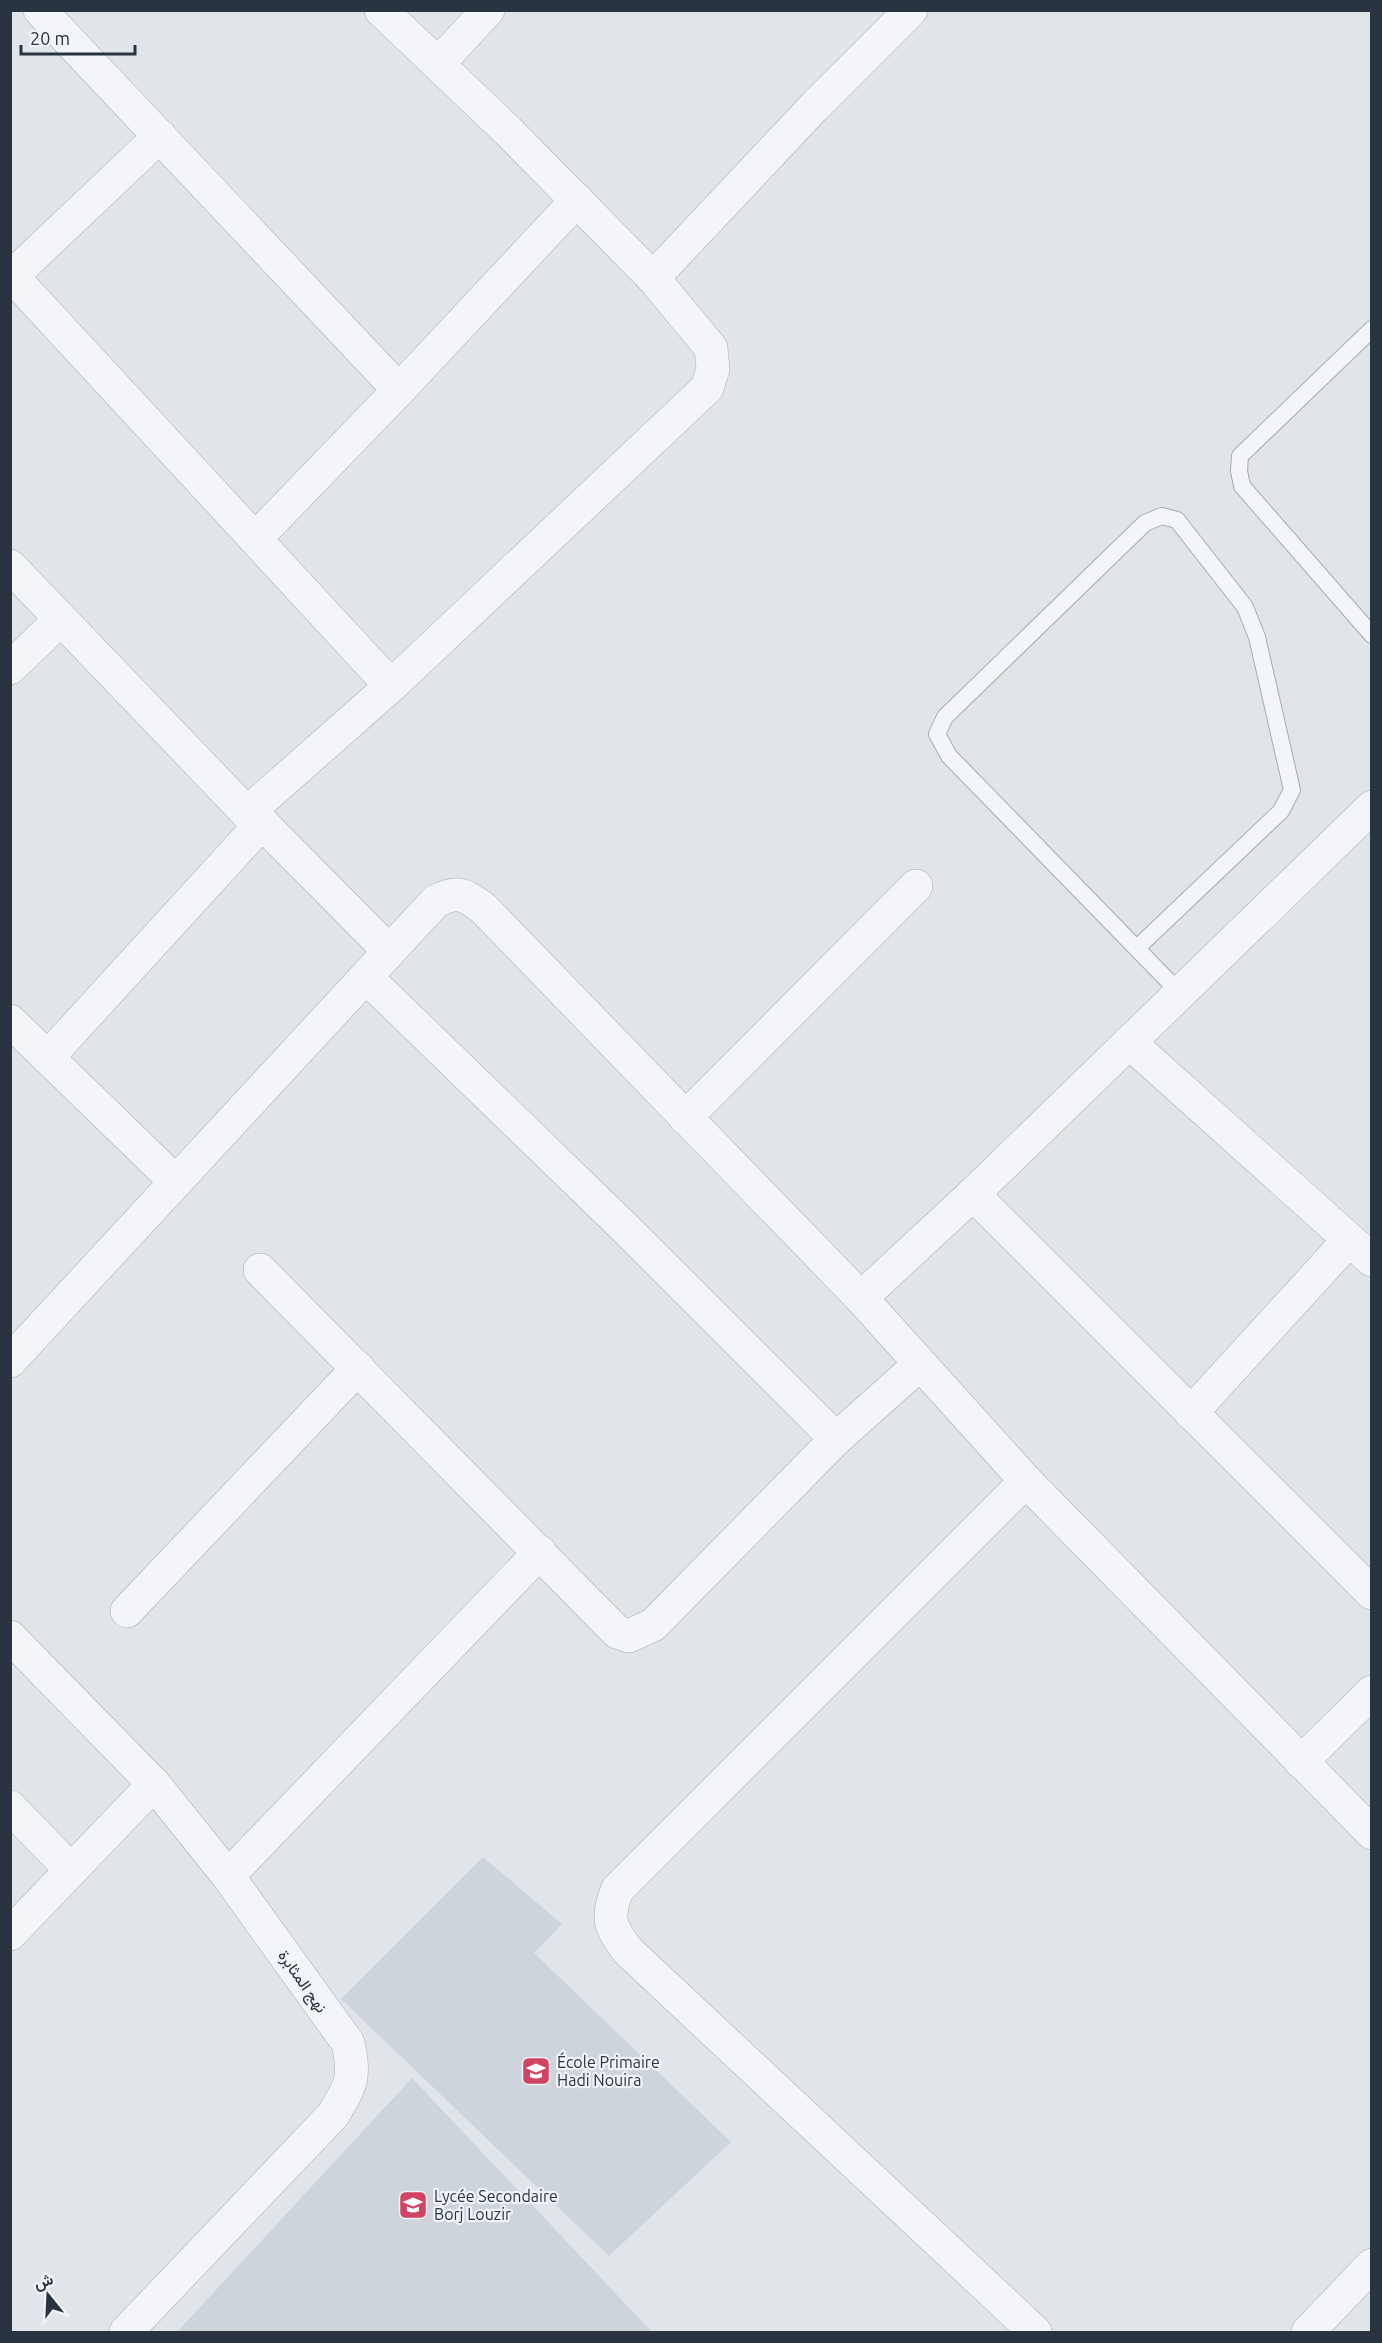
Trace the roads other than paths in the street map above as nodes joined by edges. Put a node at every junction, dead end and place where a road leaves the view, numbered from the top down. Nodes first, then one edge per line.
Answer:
1 (381, 10) edge
2 (488, 10) edge
3 (911, 10) edge
4 (43, 12) edge
5 (438, 64) junction
6 (160, 136) junction
7 (577, 200) junction
8 (11, 276) edge
9 (653, 278) junction
10 (1371, 329) edge
11 (399, 390) junction
12 (255, 539) junction
13 (10, 566) edge
14 (60, 620) junction
15 (1371, 635) edge
16 (10, 668) edge
17 (391, 686) junction
18 (1371, 807) edge
19 (254, 818) junction
20 (916, 886) dead end
21 (1137, 948) junction
22 (389, 951) junction
23 (366, 977) junction
24 (1180, 993) junction
25 (10, 1022) edge
26 (1129, 1042) junction
27 (48, 1057) junction
28 (685, 1118) junction
29 (176, 1182) junction
30 (973, 1194) junction
31 (1360, 1250) edge
32 (260, 1270) dead end
33 (861, 1298) junction
34 (10, 1361) edge
35 (919, 1365) junction
36 (358, 1368) junction
37 (1191, 1413) junction
38 (836, 1439) junction
39 (1026, 1481) junction
40 (540, 1552) junction
41 (1371, 1593) edge
42 (127, 1611) dead end
43 (10, 1637) edge
44 (1371, 1692) edge
45 (1301, 1762) junction
46 (154, 1784) junction
47 (10, 1807) edge
48 (1371, 1833) edge
49 (70, 1870) junction
50 (228, 1876) junction
51 (10, 1934) edge
52 (1371, 2265) edge
53 (126, 2332) edge
54 (1035, 2332) edge
55 (1308, 2332) edge

1 - 5 street
2 - 5 street
3 - 9 street
4 - 6 street
5 - 7 street
6 - 8 street
6 - 11 street
7 - 9 street
7 - 11 street
8 - 12 street
9 - 17 street
10 - 15 lane
11 - 12 street
12 - 17 street
13 - 14 street
14 - 16 street
14 - 19 street
17 - 19 street
18 - 24 street
19 - 22 street
19 - 27 street
20 - 28 street
21 - 21 lane
21 - 24 lane
22 - 23 street
22 - 28 street
23 - 29 street
23 - 38 street
24 - 26 street
25 - 27 street
26 - 30 street
26 - 31 street
27 - 29 street
28 - 33 street
29 - 34 street
30 - 33 street
30 - 37 street
31 - 37 street
32 - 36 street
33 - 35 street
35 - 38 street
35 - 39 street
36 - 40 street
36 - 42 street
37 - 41 street
38 - 40 street
39 - 45 street
39 - 54 street
40 - 50 street
43 - 46 street, نهج المثابرة
44 - 45 street
45 - 48 street
46 - 49 street
46 - 50 street, نهج المثابرة
47 - 49 street
49 - 51 street
50 - 53 street, نهج المثابرة
52 - 55 street

